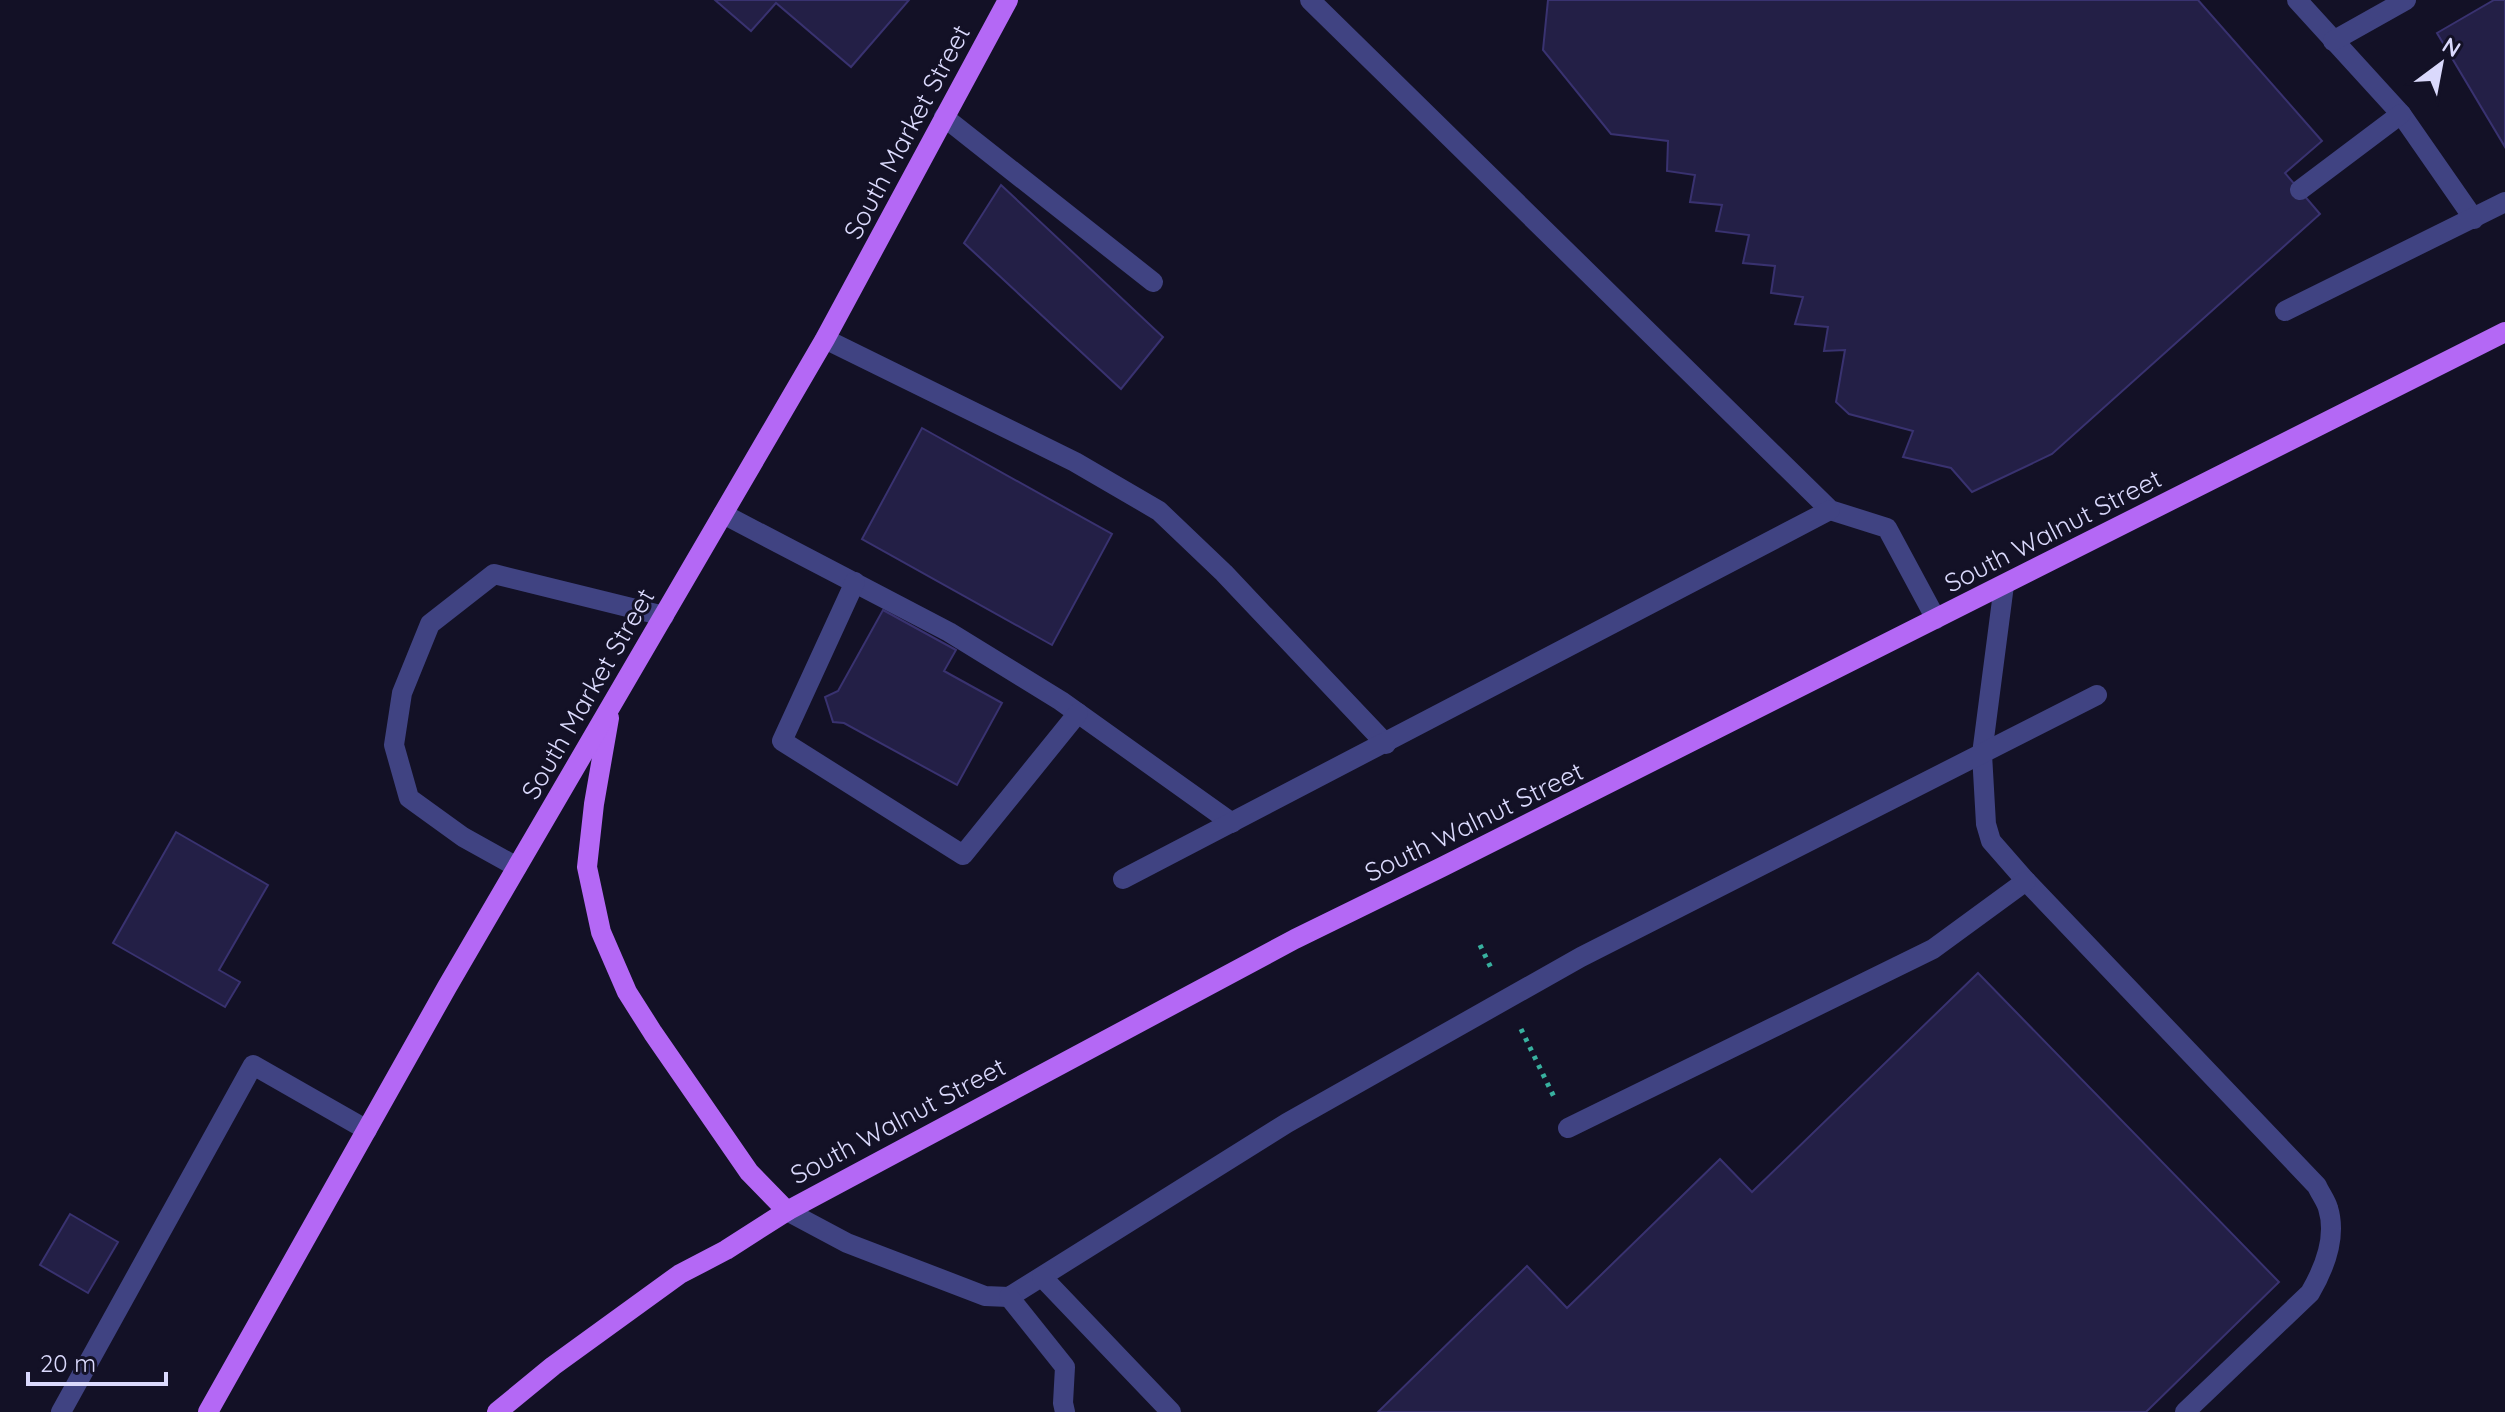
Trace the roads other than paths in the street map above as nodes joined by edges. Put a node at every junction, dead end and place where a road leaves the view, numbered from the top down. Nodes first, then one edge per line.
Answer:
1 (1008, 0) edge
2 (1310, 0) edge
3 (2297, 0) edge
4 (2406, 0) edge
5 (2333, 41) junction
6 (2401, 114) junction
7 (944, 117) junction
8 (2300, 190) dead end
9 (2505, 202) edge
10 (2474, 219) junction
11 (1153, 282) dead end
12 (2285, 311) dead end
13 (2505, 332) edge
14 (825, 339) junction
15 (1830, 510) junction
16 (723, 514) junction
17 (855, 582) junction
18 (2004, 585) junction
19 (664, 616) junction
20 (1936, 619) junction
21 (2097, 695) dead end
22 (612, 703) junction
23 (1078, 713) junction
24 (1386, 744) junction
25 (1982, 754) junction
26 (1232, 823) junction
27 (517, 867) junction
28 (1123, 879) dead end
29 (2026, 881) junction
30 (1568, 1128) road end
31 (367, 1130) junction
32 (787, 1211) junction
33 (1042, 1277) junction
34 (1009, 1297) junction
35 (61, 1412) edge
36 (208, 1412) edge
37 (497, 1412) edge
38 (1065, 1412) edge
39 (1171, 1412) edge
40 (2185, 1412) edge

1 - 7 main road, South Market Street
2 - 15 lane
3 - 5 lane
4 - 5 lane
5 - 6 lane
6 - 8 lane
6 - 10 lane
7 - 11 lane
7 - 14 main road, South Market Street
9 - 10 lane
10 - 12 lane
13 - 18 main road, South Walnut Street
14 - 16 main road, South Market Street
14 - 24 lane
15 - 20 lane
15 - 24 lane
16 - 17 lane
16 - 19 main road, South Market Street
17 - 23 lane
17 - 23 lane
18 - 20 main road, South Walnut Street
18 - 25 lane
19 - 22 main road, South Market Street
19 - 27 lane
20 - 32 main road, South Walnut Street
21 - 25 lane
22 - 27 main road, South Market Street
22 - 32 main road
23 - 26 lane
24 - 26 lane
25 - 29 lane
25 - 33 lane
26 - 28 lane
27 - 31 main road, South Market Street
29 - 30 lane
29 - 40 lane
31 - 35 lane
31 - 36 main road, South Market Street
32 - 34 lane
32 - 37 main road, South Walnut Street
33 - 34 lane
33 - 39 lane
34 - 38 lane

